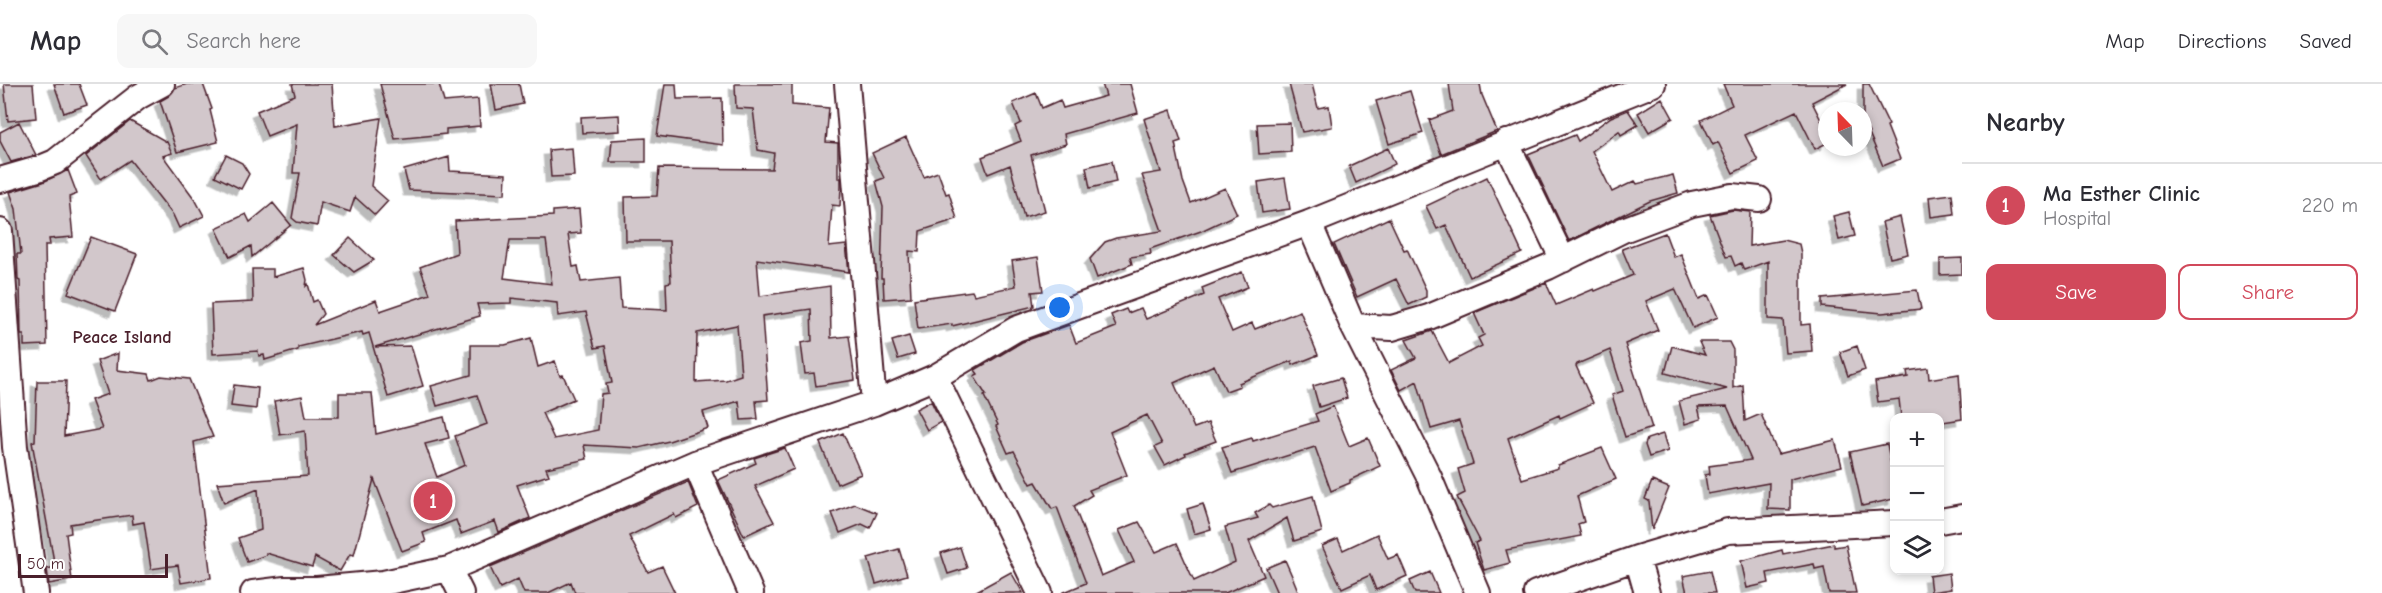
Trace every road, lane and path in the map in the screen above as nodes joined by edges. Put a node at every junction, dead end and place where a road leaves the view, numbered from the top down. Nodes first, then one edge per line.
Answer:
1 (162, 84) edge
2 (847, 84) edge
3 (1653, 84) edge
4 (1506, 142) junction
5 (0, 180) edge
6 (1759, 198) dead end
7 (1309, 222) junction
8 (0, 231) edge
9 (1563, 260) junction
10 (1353, 326) junction
11 (935, 377) junction
12 (874, 403) junction
13 (695, 463) junction
14 (1962, 517) edge
15 (1944, 520) edge
16 (1890, 523) edge
17 (1637, 558) junction
18 (449, 569) junction
19 (36, 593) edge
20 (253, 593) edge
21 (461, 593) edge
22 (751, 593) edge
23 (1040, 593) edge
24 (1478, 593) edge
25 (1536, 593) edge
26 (1647, 593) edge

1 - 5 street
2 - 12 street
3 - 4 street
4 - 7 street
4 - 9 street
6 - 9 street
7 - 10 street
7 - 11 street
8 - 19 street
9 - 10 street
10 - 24 street
11 - 12 street
11 - 23 street
12 - 13 street
13 - 18 street
13 - 22 street
14 - 15 street
16 - 17 street
17 - 25 street
17 - 26 street
18 - 20 street
18 - 21 street

